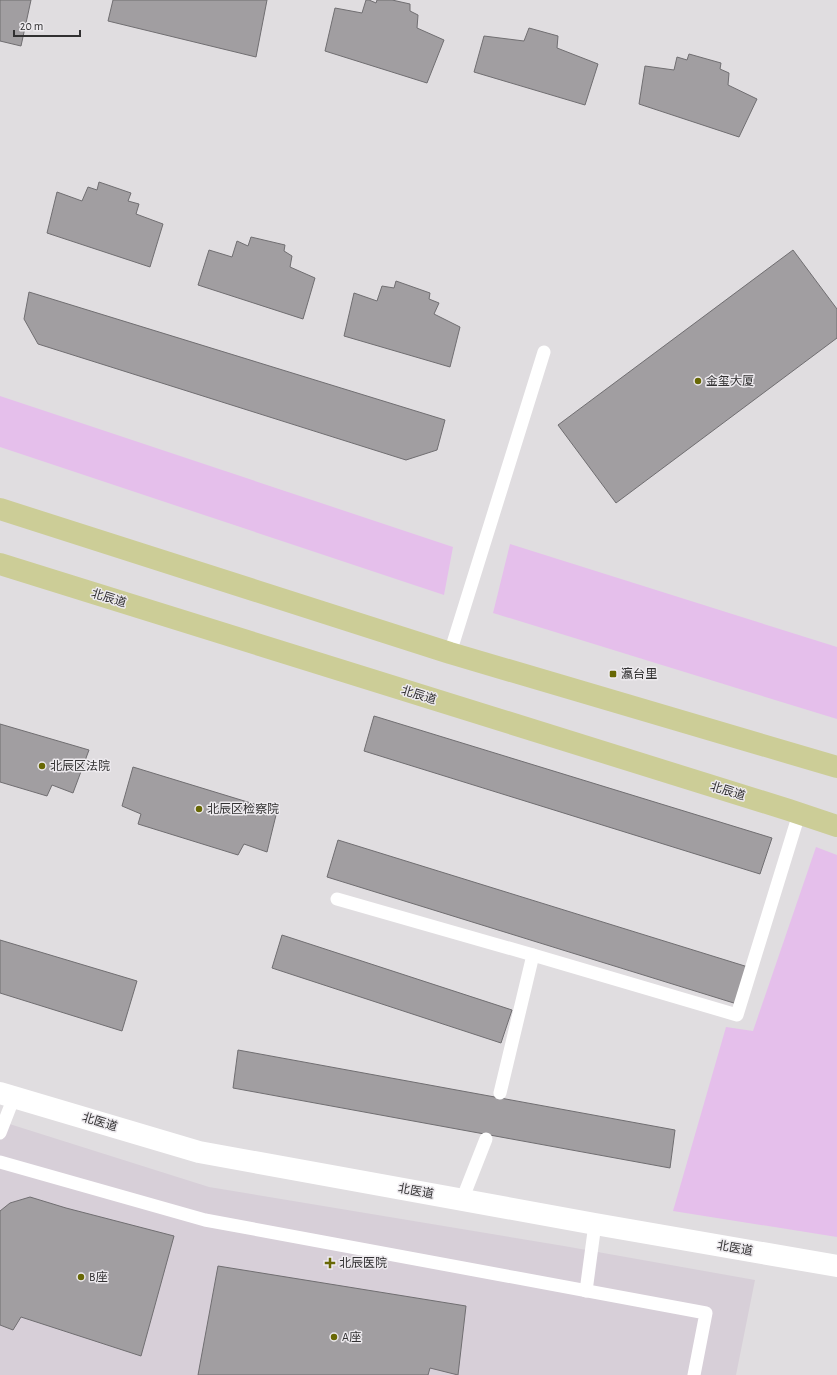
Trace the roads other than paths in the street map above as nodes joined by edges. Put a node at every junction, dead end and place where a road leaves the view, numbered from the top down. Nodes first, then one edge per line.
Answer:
1 (544, 352) dead end
2 (0, 509) edge
3 (0, 564) edge
4 (450, 653) junction
5 (837, 767) edge
6 (799, 814) junction
7 (837, 826) edge
8 (337, 899) dead end
9 (533, 955) junction
10 (500, 1093) dead end
11 (7, 1095) edge
12 (0, 1133) edge
13 (486, 1139) dead end
14 (0, 1162) edge
15 (462, 1200) junction
16 (595, 1224) junction
17 (837, 1266) edge
18 (586, 1290) junction
19 (694, 1375) edge

1 - 4 lane
2 - 4 main road
3 - 6 main road, 北辰道
4 - 5 main road
6 - 7 main road, 北辰道
6 - 9 lane
8 - 9 lane
9 - 10 lane
11 - 12 lane
11 - 15 street, 北医道
13 - 15 lane
14 - 18 lane
15 - 16 street, 北医道
16 - 17 street, 北医道
16 - 18 lane
18 - 19 lane

